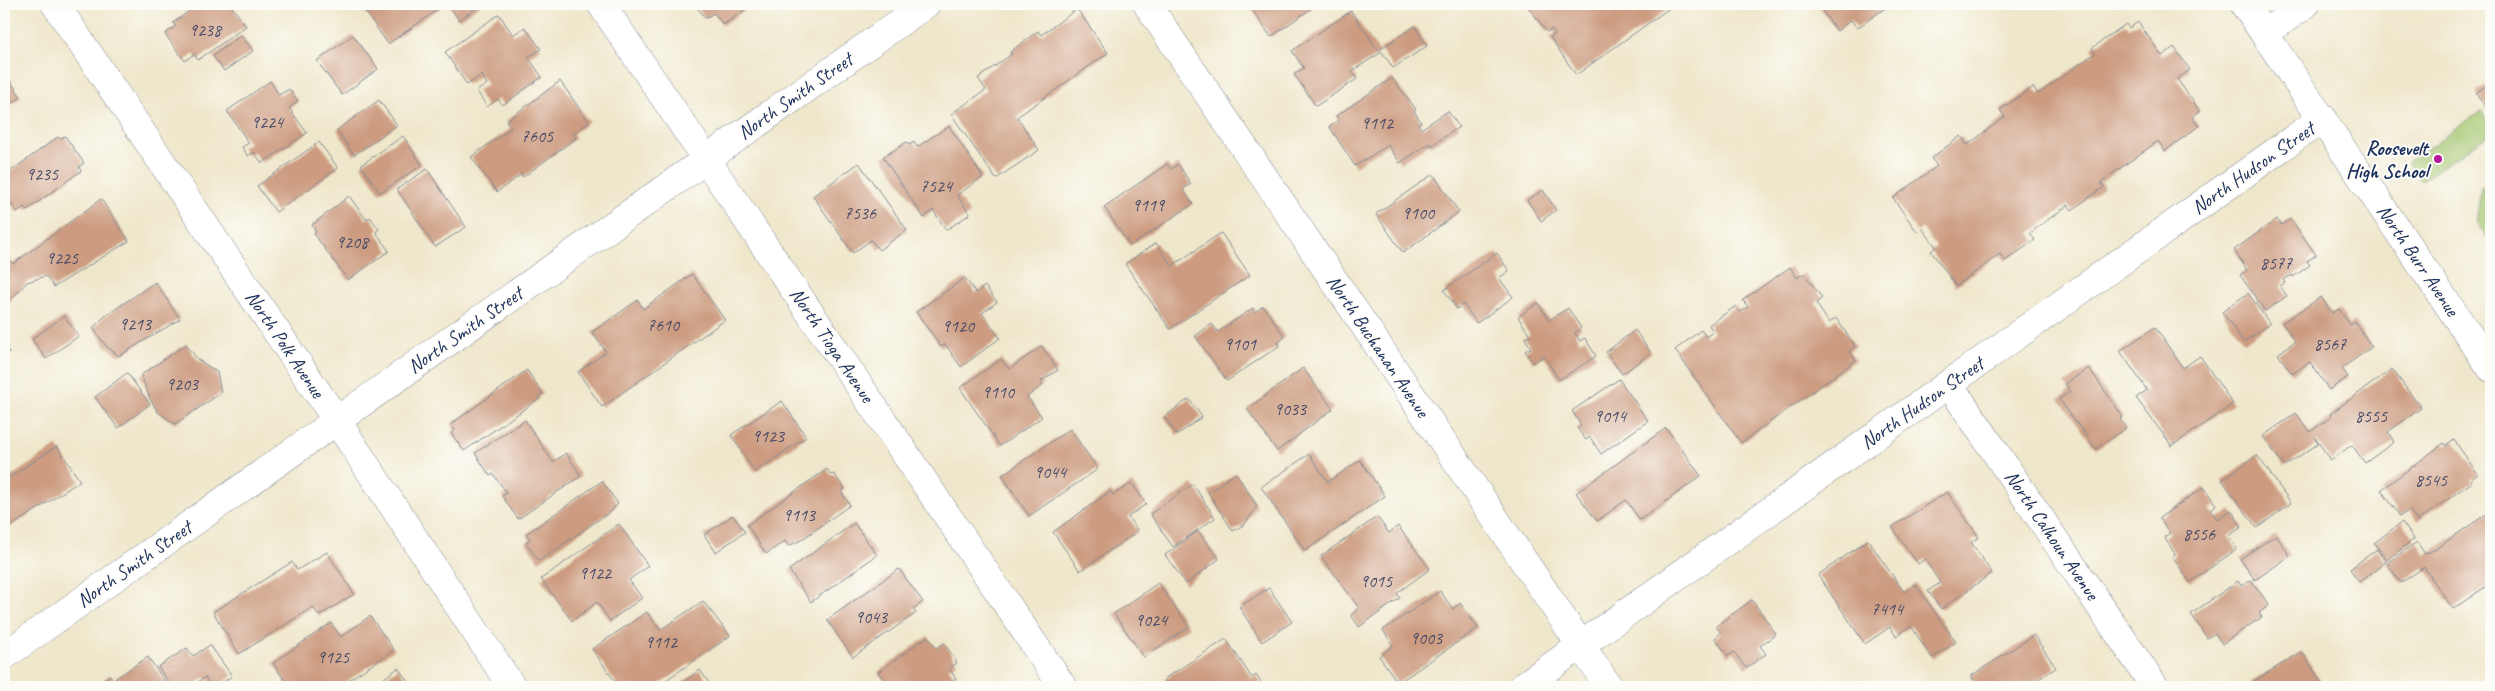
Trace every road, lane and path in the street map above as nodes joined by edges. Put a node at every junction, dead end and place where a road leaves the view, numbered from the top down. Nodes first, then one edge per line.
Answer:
1 (54, 4) edge
2 (600, 4) edge
3 (926, 4) edge
4 (1147, 4) edge
5 (2244, 4) edge
6 (2306, 4) edge
7 (2265, 33) junction
8 (2323, 118) junction
9 (706, 159) junction
10 (2491, 368) edge
11 (1949, 384) junction
12 (337, 421) junction
13 (1581, 645) junction
14 (4, 656) edge
15 (512, 687) edge
16 (1063, 687) edge
17 (1522, 687) edge
18 (1609, 687) edge
19 (2155, 687) edge

1 - 12 street, North Polk Avenue
2 - 9 street, North Tioga Avenue
3 - 9 street, North Smith Street
4 - 13 street, North Buchanan Avenue
5 - 7 street, North Burr Avenue
6 - 7 street
7 - 8 street, North Burr Avenue
8 - 10 street, North Burr Avenue
8 - 11 street, North Hudson Street
9 - 12 street, North Smith Street
9 - 16 street, North Tioga Avenue
11 - 13 street, North Hudson Street
11 - 19 street, North Calhoun Avenue
12 - 14 street, North Smith Street
12 - 15 street, North Polk Avenue
13 - 17 street, North Hudson Street
13 - 18 street, North Buchanan Avenue

